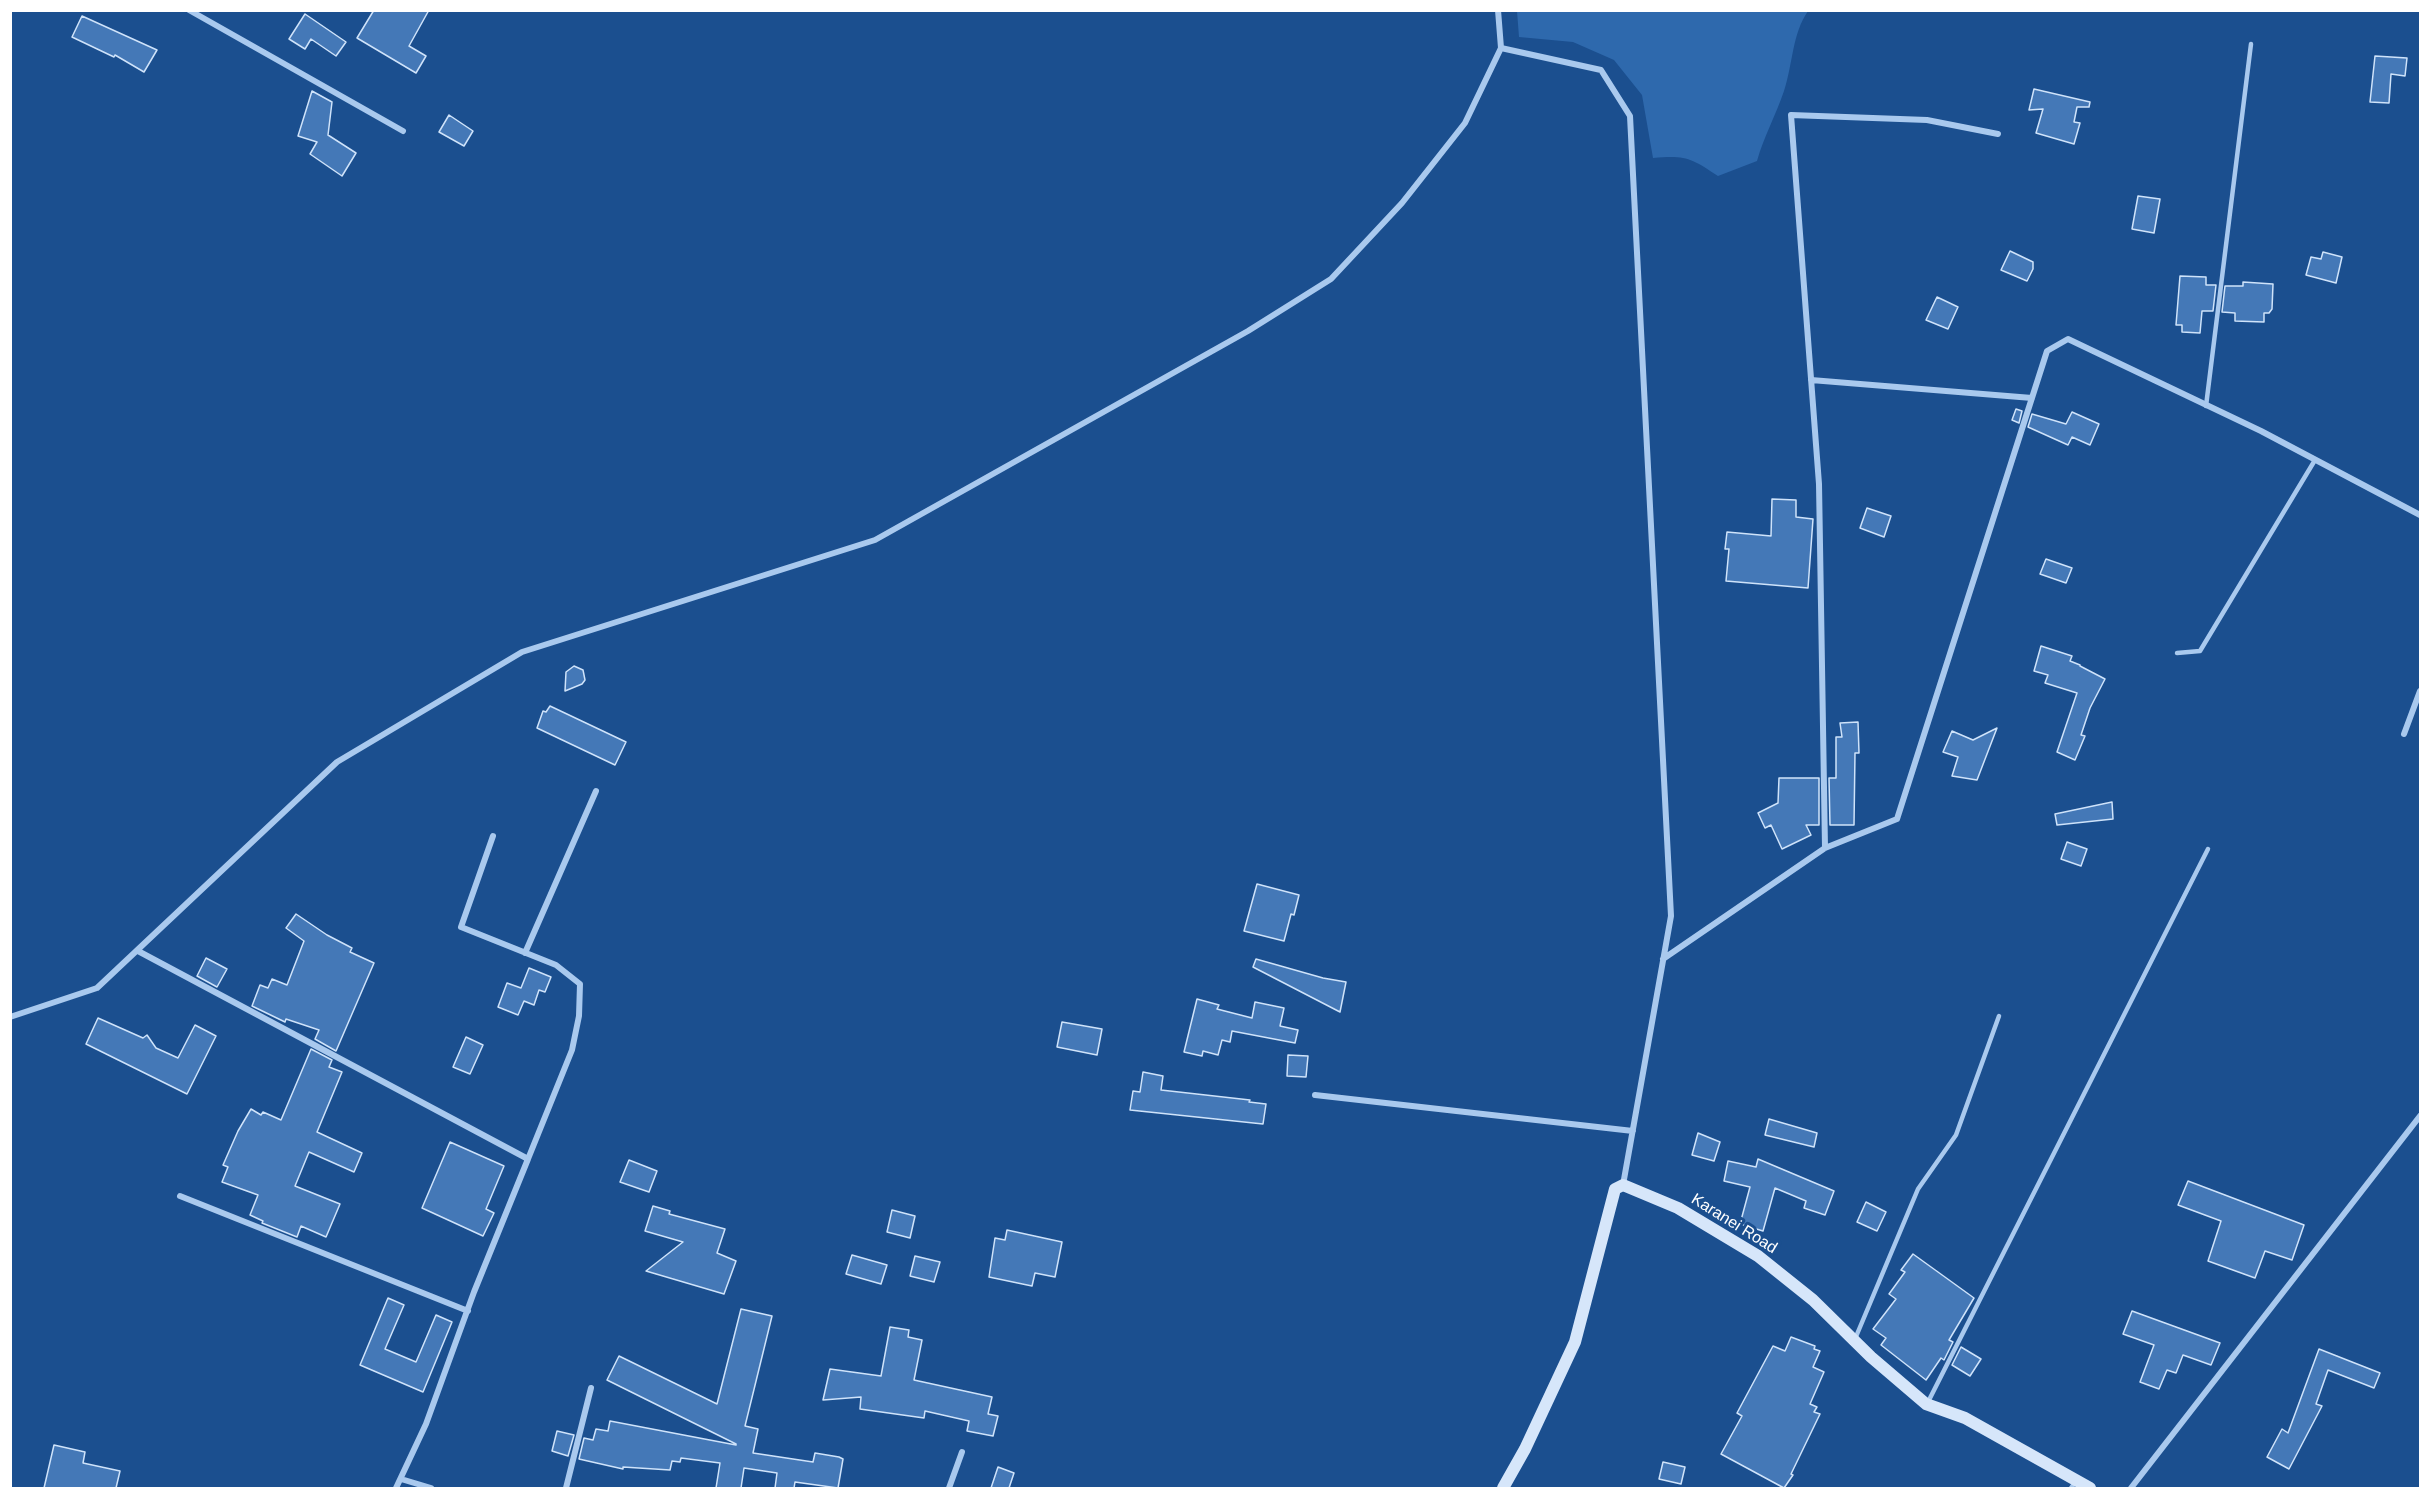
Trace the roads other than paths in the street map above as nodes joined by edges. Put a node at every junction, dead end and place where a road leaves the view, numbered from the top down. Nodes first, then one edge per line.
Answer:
1 (189, 10) edge
2 (1497, 10) edge
3 (2251, 44) dead end
4 (1501, 48) junction
5 (403, 131) dead end
6 (1998, 134) dead end
7 (1811, 380) junction
8 (2032, 398) junction
9 (2206, 406) junction
10 (2315, 460) junction
11 (2421, 515) edge
12 (2177, 653) dead end
13 (2421, 691) edge
14 (2404, 734) dead end
15 (596, 791) dead end
16 (493, 836) dead end
17 (1825, 848) junction
18 (2208, 849) dead end
19 (138, 951) junction
20 (525, 953) junction
21 (1663, 958) junction
22 (1999, 1016) dead end
23 (10, 1017) edge
24 (1315, 1095) dead end
25 (2421, 1116) edge
26 (1633, 1131) junction
27 (528, 1160) junction
28 (1623, 1185) junction
29 (180, 1196) dead end
30 (468, 1311) junction
31 (1854, 1341) junction
32 (591, 1388) dead end
33 (1926, 1404) junction
34 (962, 1452) dead end
35 (401, 1479) junction
36 (2074, 1485) edge
37 (396, 1488) edge
38 (431, 1488) edge
39 (566, 1488) edge
40 (949, 1488) edge
41 (1503, 1488) edge
42 (2090, 1488) edge
43 (2131, 1488) edge

1 - 5 street
2 - 4 street
3 - 9 lane
4 - 19 street
4 - 21 street
6 - 7 street
7 - 8 street
7 - 17 street
8 - 9 street
8 - 17 street
9 - 10 street
10 - 11 street
10 - 12 lane
13 - 14 street
15 - 20 street
16 - 20 street
17 - 21 street
18 - 33 lane
19 - 23 street
19 - 27 street
20 - 27 street
21 - 26 street
22 - 31 lane
24 - 26 street
25 - 43 street
26 - 28 street
27 - 30 street
28 - 31 street, Karanei Road
28 - 41 street
29 - 30 street
30 - 35 street
31 - 33 street, Karanei Road
32 - 39 street
33 - 36 street, Karanei Road
34 - 40 street
35 - 37 street
35 - 38 street
36 - 42 street, Karanei Road

